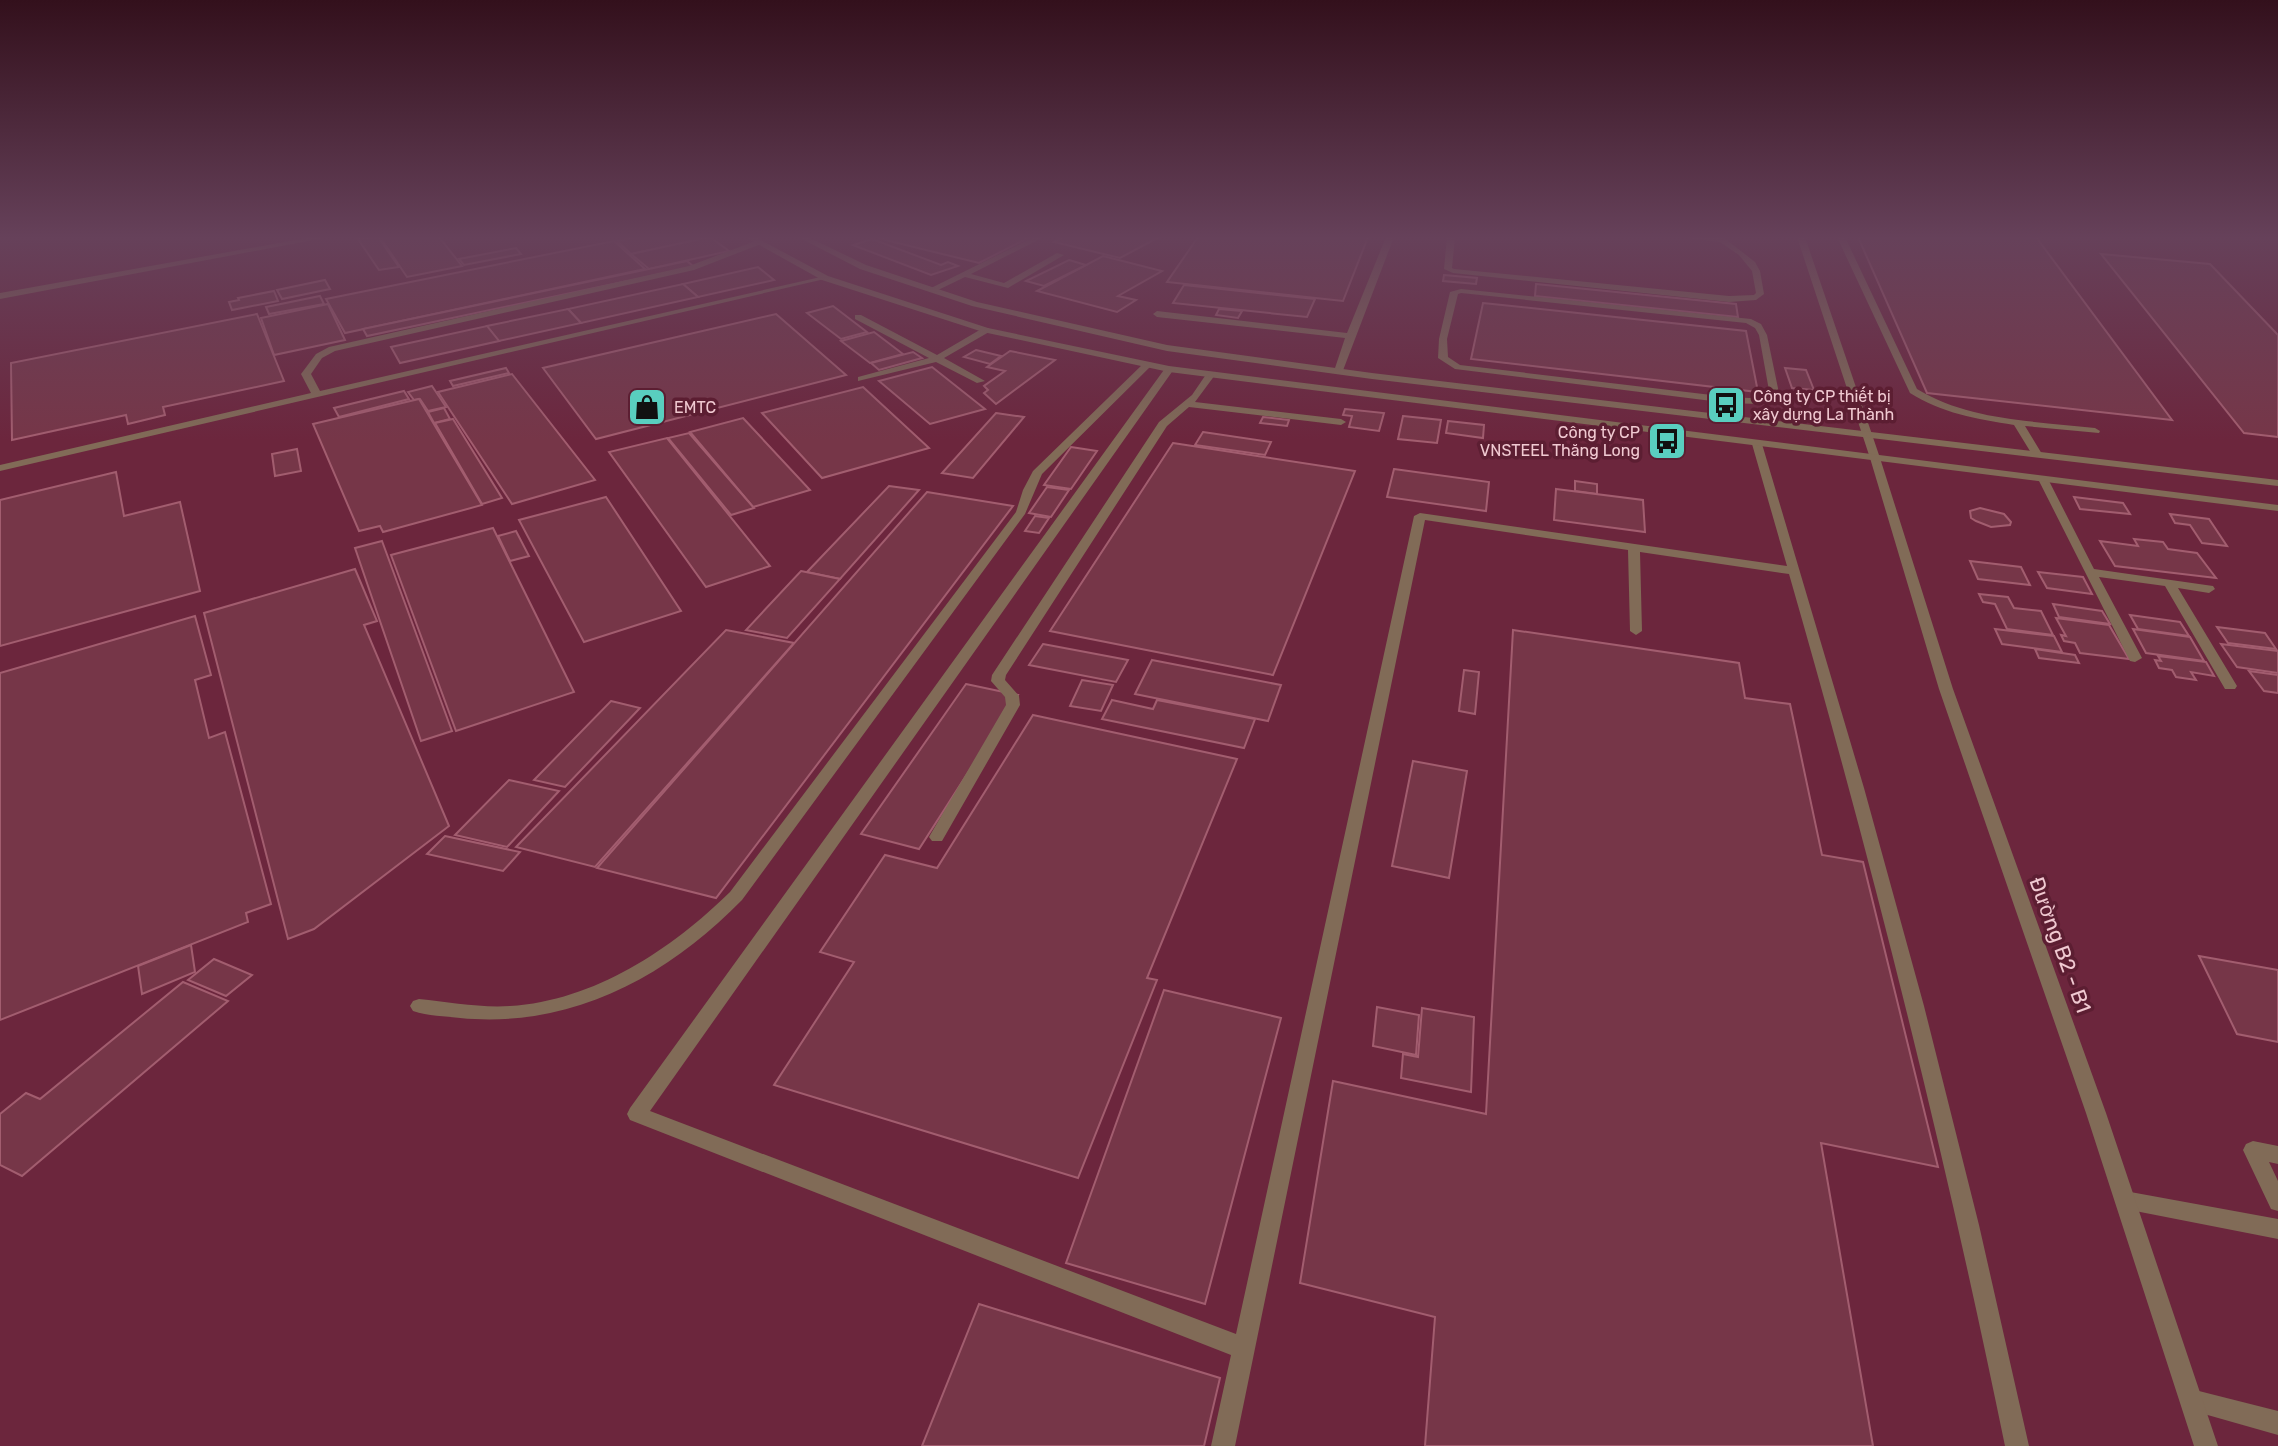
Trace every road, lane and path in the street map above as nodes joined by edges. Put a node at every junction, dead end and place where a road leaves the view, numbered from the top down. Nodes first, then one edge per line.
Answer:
1 (529, 304) edge
2 (710, 304) edge
3 (907, 304) edge
4 (977, 304) edge
5 (1363, 304) edge
6 (1451, 304) edge
7 (1581, 304) edge
8 (1823, 304) edge
9 (1873, 304) edge
10 (1157, 314) dead end
11 (858, 317) dead end
12 (986, 330) junction
13 (1350, 336) junction
14 (1443, 358) joint
15 (936, 359) junction
16 (1147, 365) junction
17 (1169, 369) junction
18 (1339, 371) junction
19 (1210, 375) junction
20 (860, 379) dead end
21 (980, 381) dead end
22 (317, 395) junction
23 (1186, 404) junction
24 (1342, 422) dead end
25 (2017, 422) junction
26 (2095, 431) dead end
27 (1866, 435) junction
28 (1757, 444) junction
29 (2036, 454) junction
30 (1875, 458) junction
31 (0, 468) edge
32 (2043, 479) junction
33 (2278, 483) edge
34 (2278, 508) edge
35 (1634, 547) junction
36 (1794, 571) junction
37 (2090, 572) junction
38 (2169, 583) junction
39 (2209, 589) dead end
40 (1636, 632) dead end
41 (2135, 658) dead end
42 (2230, 686) dead end
43 (937, 837) dead end
44 (419, 1006) dead end
45 (2278, 1155) edge
46 (2125, 1200) junction
47 (2278, 1202) edge
48 (2278, 1229) edge
49 (1245, 1349) junction
50 (2191, 1400) junction
51 (2278, 1423) edge
52 (1223, 1446) edge
53 (2017, 1446) edge
54 (2206, 1446) edge

1 - 22 street
2 - 22 street
3 - 12 street
4 - 18 street
5 - 13 street
6 - 14 street
7 - 14 street
8 - 27 street, Đường B2 - B1
9 - 25 street
10 - 13 street
11 - 15 street
12 - 15 street
12 - 16 street
13 - 18 street
15 - 20 street
15 - 21 street
16 - 17 street
16 - 44 street
17 - 19 street
17 - 49 street
18 - 27 street
19 - 23 street
19 - 28 street
22 - 31 street
23 - 24 street
23 - 43 street
25 - 26 street
25 - 29 street
27 - 29 street
27 - 30 street, Đường B2 - B1
28 - 30 street
28 - 36 street
29 - 33 street
30 - 32 street
30 - 46 street, Đường B2 - B1
32 - 34 street
32 - 37 street
35 - 36 street
35 - 40 street
35 - 49 street
36 - 53 street
37 - 38 street
37 - 41 street
38 - 39 street
38 - 42 street
45 - 47 street
46 - 48 street
46 - 50 street, Đường B2 - B1
49 - 52 street
50 - 51 street
50 - 54 street, Đường B2 - B1

